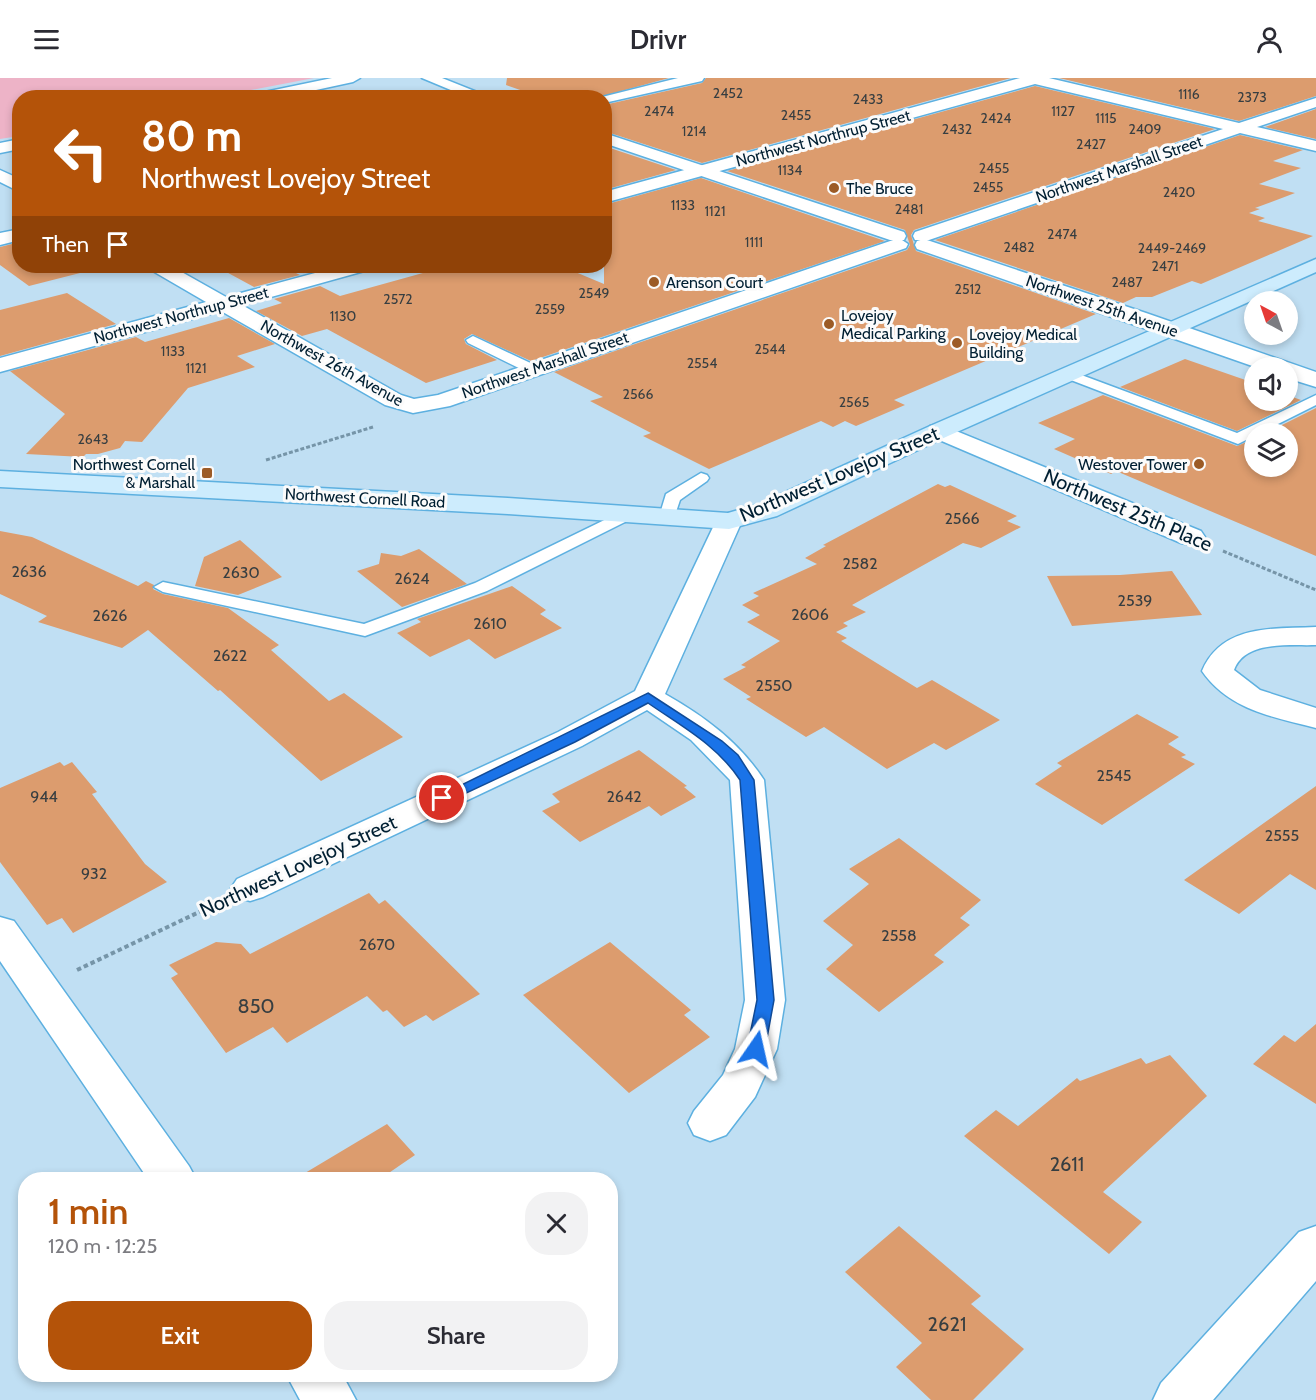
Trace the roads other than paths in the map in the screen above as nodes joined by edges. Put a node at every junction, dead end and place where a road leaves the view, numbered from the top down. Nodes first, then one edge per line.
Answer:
1 (353, 78) edge
2 (429, 78) edge
3 (697, 78) edge
4 (1035, 79) edge
5 (294, 90) edge
6 (463, 90) edge
7 (612, 97) edge
8 (1316, 102) edge
9 (1238, 128) junction
10 (612, 141) edge
11 (1316, 146) edge
12 (705, 171) junction
13 (612, 196) edge
14 (898, 240) junction
15 (923, 240) junction
16 (1316, 265) edge
17 (170, 273) edge
18 (335, 273) edge
19 (224, 303) junction
20 (1172, 329) junction
21 (473, 340) dead end
22 (1250, 357) edge
23 (0, 365) edge
24 (534, 370) junction
25 (1068, 374) junction
26 (1298, 374) edge
27 (1316, 380) edge
28 (1316, 399) edge
29 (413, 406) joint
30 (939, 431) junction
31 (701, 478) dead end
32 (0, 479) edge
33 (627, 514) junction
34 (667, 517) junction
35 (729, 521) junction
36 (1191, 537) road end
37 (163, 587) dead end
38 (1316, 636) edge
39 (648, 697) junction
40 (1316, 718) edge
41 (250, 888) road end
42 (0, 931) edge
43 (710, 1123) dead end
44 (168, 1172) edge
45 (1316, 1247) edge
46 (318, 1382) edge
47 (330, 1400) edge
48 (1179, 1400) edge

1 - 5 street
2 - 6 street
3 - 7 street
4 - 9 street
4 - 12 street, Northwest Northrup Street
8 - 9 street, Northwest Marshall Street
9 - 11 street
9 - 15 street, Northwest Marshall Street
10 - 12 street
12 - 13 street, Northwest Northrup Street
12 - 14 street
14 - 15 street
14 - 24 street, Northwest Marshall Street
15 - 20 street, Northwest 25th Avenue
16 - 20 main road, Northwest Lovejoy Street
17 - 19 street, Northwest 26th Avenue
18 - 19 street, Northwest Northrup Street
19 - 23 street, Northwest Northrup Street
19 - 29 street, Northwest 26th Avenue
20 - 22 street, Northwest 25th Avenue
20 - 25 main road, Northwest Lovejoy Street
21 - 24 lane
24 - 29 street, Northwest Marshall Street
25 - 28 lane
25 - 30 main road, Northwest Lovejoy Street
26 - 27 street
30 - 35 main road, Northwest Lovejoy Street
30 - 36 street, Northwest 25th Place
31 - 34 lane
32 - 33 main road, Northwest Cornell Road
33 - 34 main road, Northwest Cornell Road
33 - 37 lane
34 - 35 main road, Northwest Cornell Road
35 - 39 street, Northwest Lovejoy Street
38 - 40 street
39 - 41 street, Northwest Lovejoy Street
39 - 43 street
42 - 44 street
45 - 48 street
46 - 47 street

